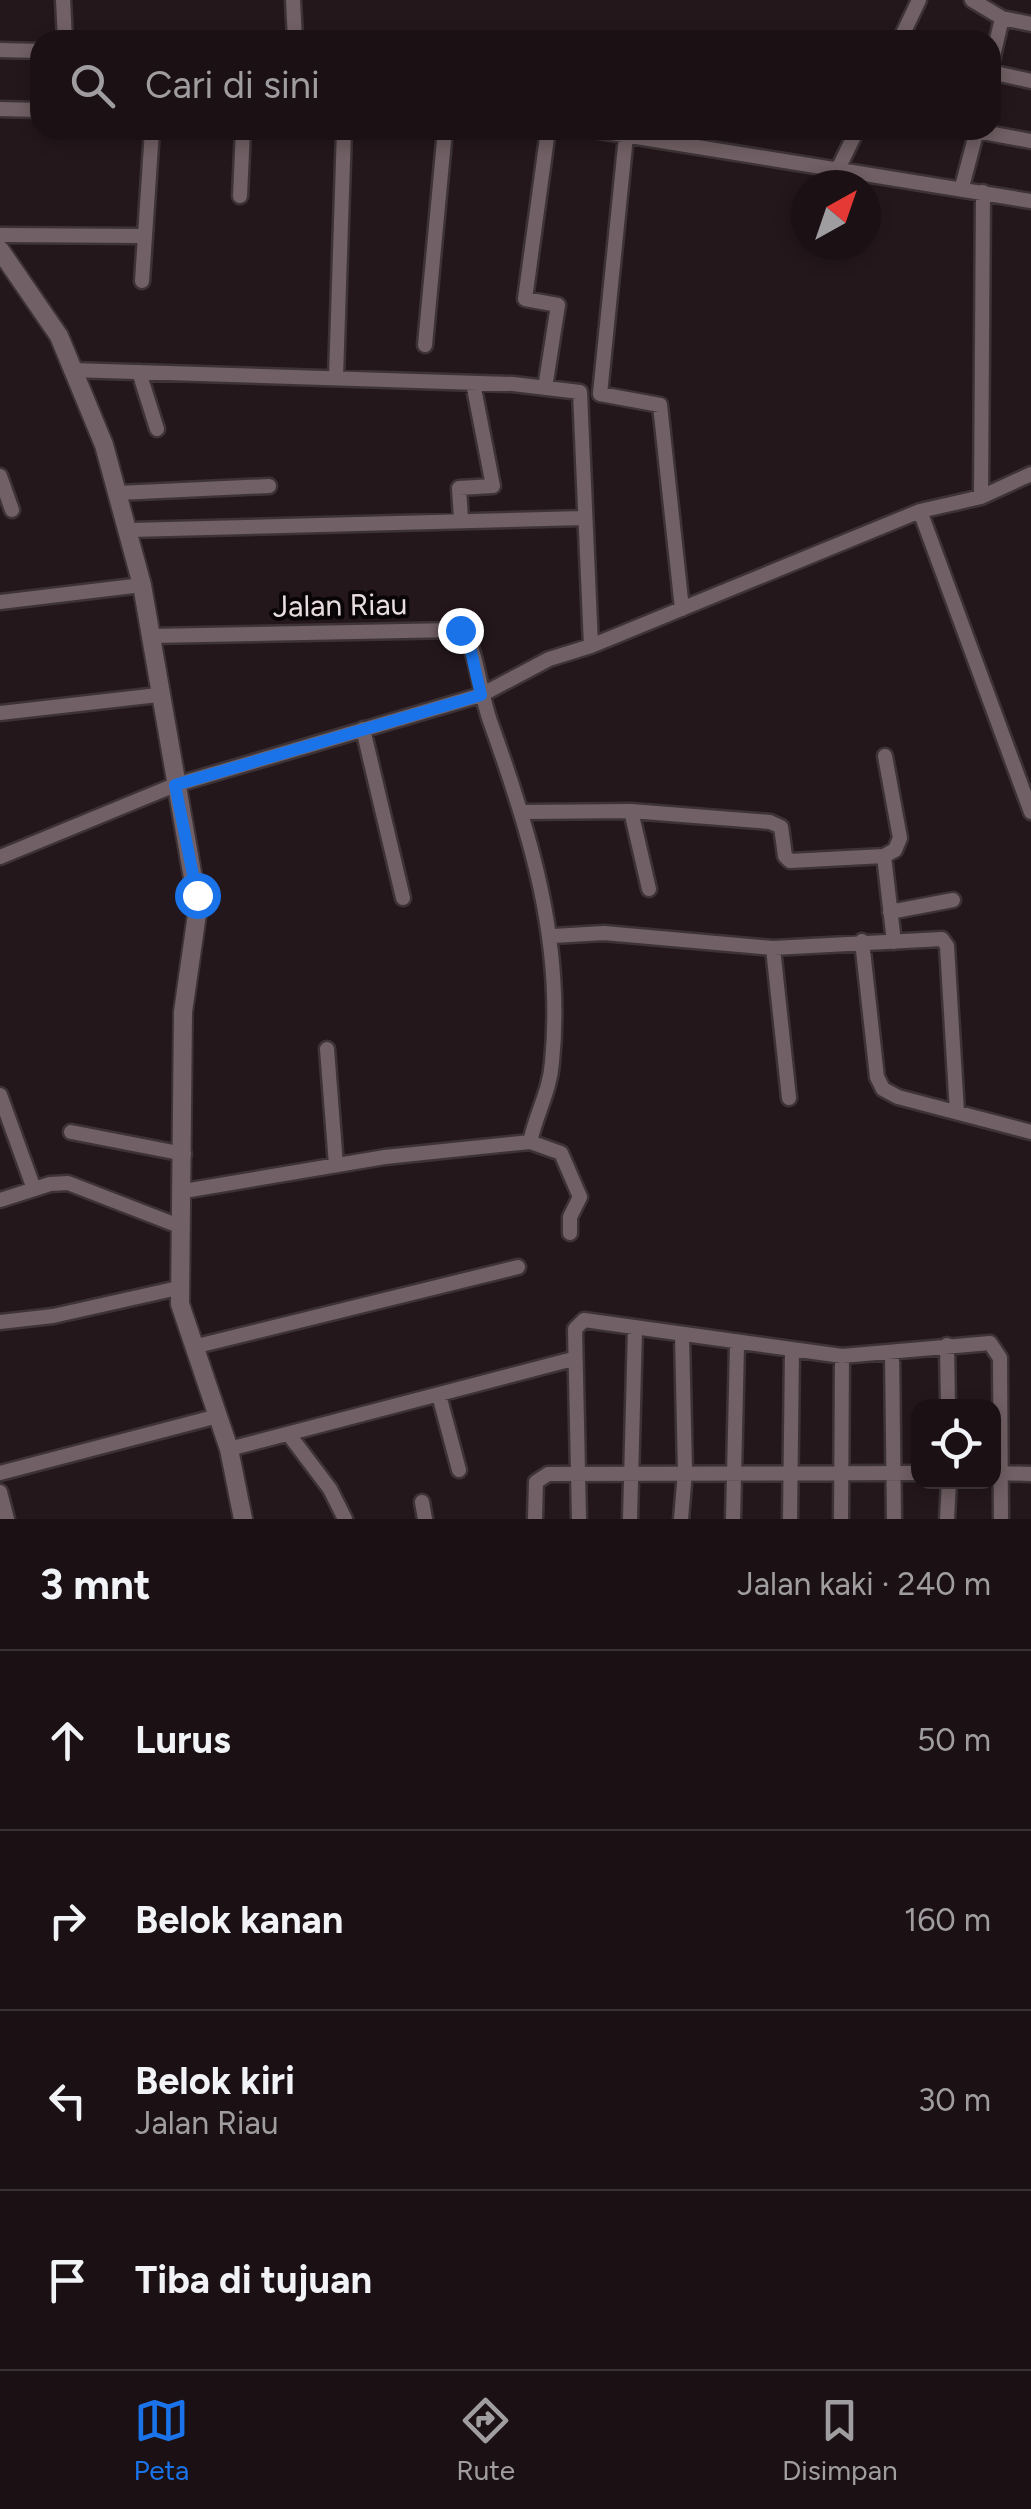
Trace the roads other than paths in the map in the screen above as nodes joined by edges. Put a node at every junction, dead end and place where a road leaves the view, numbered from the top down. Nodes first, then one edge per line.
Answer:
1 (63, 0) edge
2 (294, 0) edge
3 (919, 0) edge
4 (972, 0) edge
5 (1002, 18) junction
6 (1031, 24) edge
7 (64, 30) edge
8 (295, 30) edge
9 (905, 30) edge
10 (999, 30) edge
11 (0, 50) edge
12 (30, 51) edge
13 (1001, 72) edge
14 (1031, 81) edge
15 (0, 110) edge
16 (30, 110) edge
17 (1001, 135) edge
18 (151, 140) edge
19 (243, 140) edge
20 (344, 140) edge
21 (444, 140) edge
22 (547, 140) edge
23 (626, 140) edge
24 (653, 140) edge
25 (852, 140) edge
26 (975, 140) edge
27 (1031, 141) edge
28 (839, 167) junction
29 (962, 187) junction
30 (982, 192) junction
31 (240, 196) dead end
32 (1031, 200) edge
33 (0, 235) edge
34 (143, 236) junction
35 (3, 262) edge
36 (142, 281) dead end
37 (425, 345) dead end
38 (71, 370) junction
39 (140, 372) junction
40 (336, 377) junction
41 (474, 383) junction
42 (546, 388) junction
43 (580, 392) junction
44 (600, 394) junction
45 (158, 429) dead end
46 (1031, 474) edge
47 (0, 476) edge
48 (269, 486) dead end
49 (118, 492) junction
50 (981, 497) junction
51 (12, 510) dead end
52 (920, 512) junction
53 (461, 518) junction
54 (583, 518) junction
55 (130, 530) junction
56 (142, 584) junction
57 (0, 602) edge
58 (682, 609) junction
59 (151, 636) junction
60 (591, 646) junction
61 (158, 694) junction
62 (481, 695) junction
63 (0, 712) edge
64 (363, 729) junction
65 (885, 756) dead end
66 (175, 785) junction
67 (631, 811) junction
68 (523, 812) junction
69 (1031, 812) edge
70 (884, 856) junction
71 (0, 858) edge
72 (649, 888) dead end
73 (403, 898) dead end
74 (953, 900) dead end
75 (890, 912) junction
76 (552, 936) junction
77 (862, 942) junction
78 (894, 942) junction
79 (773, 948) junction
80 (326, 1049) dead end
81 (0, 1095) edge
82 (789, 1098) dead end
83 (957, 1112) junction
84 (71, 1132) dead end
85 (1031, 1132) edge
86 (530, 1142) junction
87 (184, 1154) junction
88 (336, 1165) junction
89 (34, 1189) junction
90 (184, 1191) junction
91 (0, 1200) edge
92 (179, 1226) junction
93 (570, 1234) dead end
94 (518, 1267) dead end
95 (178, 1288) junction
96 (0, 1322) edge
97 (635, 1329) junction
98 (682, 1336) junction
99 (737, 1345) junction
100 (947, 1345) junction
101 (193, 1348) junction
102 (792, 1350) junction
103 (892, 1352) junction
104 (842, 1356) junction
105 (573, 1359) junction
106 (440, 1395) junction
107 (948, 1399) edge
108 (999, 1399) edge
109 (218, 1416) junction
110 (290, 1436) junction
111 (229, 1449) junction
112 (459, 1470) dead end
113 (632, 1472) junction
114 (685, 1472) junction
115 (736, 1472) junction
116 (793, 1472) junction
117 (844, 1472) junction
118 (0, 1473) edge
119 (895, 1473) junction
120 (911, 1473) edge
121 (1001, 1473) edge
122 (1031, 1474) edge
123 (579, 1475) junction
124 (949, 1489) edge
125 (999, 1489) edge
126 (0, 1492) edge
127 (422, 1502) dead end
128 (7, 1519) edge
129 (243, 1519) edge
130 (344, 1519) edge
131 (425, 1519) edge
132 (534, 1519) edge
133 (579, 1519) edge
134 (630, 1519) edge
135 (681, 1519) edge
136 (733, 1519) edge
137 (790, 1519) edge
138 (841, 1519) edge
139 (894, 1519) edge
140 (947, 1519) edge
141 (1001, 1519) edge

1 - 7 street
2 - 8 street
3 - 9 street
4 - 5 street
5 - 6 street
5 - 10 street
11 - 12 street
13 - 14 street
15 - 16 street
17 - 27 street
18 - 34 street
19 - 31 street
20 - 40 street
21 - 37 street
22 - 42 street
23 - 44 street
24 - 28 street
25 - 28 street
26 - 29 street
28 - 29 street
29 - 30 street
30 - 32 street
30 - 50 street
33 - 34 street
34 - 36 street
35 - 38 street
38 - 39 street
38 - 49 street
39 - 40 street
39 - 45 street
40 - 41 street
41 - 42 street
41 - 53 street
42 - 43 street
43 - 44 street
43 - 54 street
44 - 58 street
46 - 50 street
47 - 51 street
48 - 49 street
49 - 55 street
50 - 52 street
52 - 58 street
52 - 69 street
53 - 54 street
53 - 55 street
54 - 60 street
55 - 56 street
56 - 57 street
56 - 59 street
58 - 60 street
59 - 61 street
59 - 62 street, Jalan Riau
60 - 62 street
61 - 63 street
61 - 66 street
62 - 64 street
62 - 68 street
64 - 66 street
64 - 73 street
65 - 70 street
66 - 71 street
66 - 87 street
67 - 68 street
67 - 70 street
67 - 72 street
68 - 76 street
70 - 75 street
74 - 75 street
75 - 78 street
76 - 79 street
76 - 86 street
77 - 78 street
77 - 79 street
77 - 83 street
78 - 83 street
79 - 82 street
80 - 88 street
81 - 89 street
83 - 85 street
84 - 87 street
86 - 88 street
86 - 93 street
87 - 90 street
88 - 90 street
89 - 91 street
89 - 92 street
90 - 92 street
92 - 95 street
94 - 101 street
95 - 96 street
95 - 101 street
97 - 98 street
97 - 105 street
97 - 113 street
98 - 99 street
98 - 114 street
99 - 102 street
99 - 115 street
100 - 103 street
100 - 107 street
100 - 108 street
101 - 109 street
102 - 104 street
102 - 116 street
103 - 104 street
103 - 119 street
104 - 117 street
105 - 106 street
105 - 123 street
106 - 110 street
106 - 112 street
109 - 111 street
109 - 118 street
110 - 111 street
110 - 130 street
111 - 129 street
113 - 114 street
113 - 123 street
113 - 134 street
114 - 115 street
114 - 135 street
115 - 116 street
115 - 136 street
116 - 117 street
116 - 137 street
117 - 119 street
117 - 138 street
119 - 120 street
119 - 139 street
121 - 122 street
123 - 132 street
123 - 133 street
124 - 140 street
125 - 141 street
126 - 128 street
127 - 131 street

